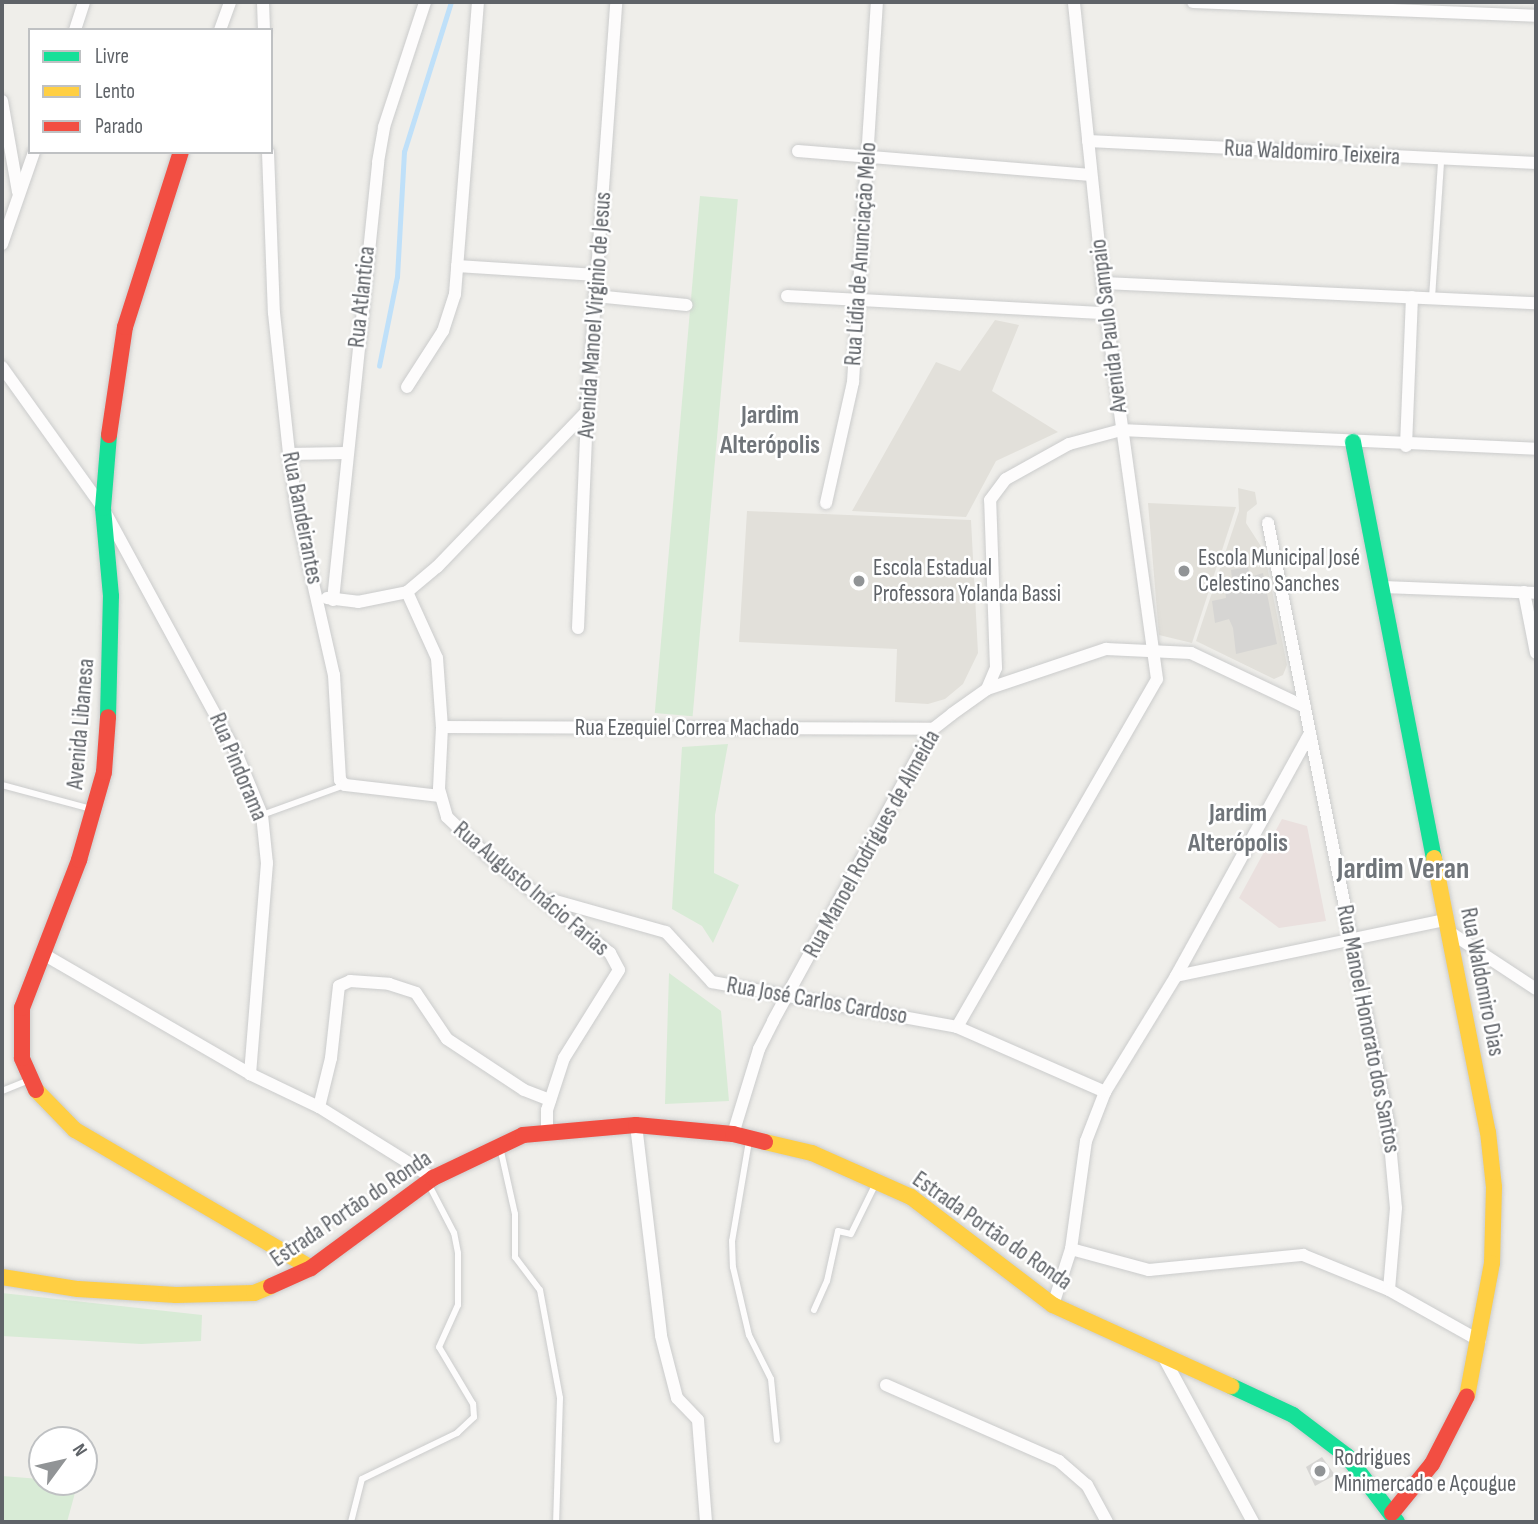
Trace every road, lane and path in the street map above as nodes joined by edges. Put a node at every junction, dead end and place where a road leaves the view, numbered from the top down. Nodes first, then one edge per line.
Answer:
1 (84, 2) edge
2 (230, 2) edge
3 (263, 2) edge
4 (425, 2) edge
5 (478, 2) edge
6 (616, 2) edge
7 (877, 2) edge
8 (1074, 2) edge
9 (1194, 2) edge
10 (1536, 16) edge
11 (76, 28) edge
12 (221, 28) edge
13 (264, 28) edge
14 (2, 101) edge
15 (1088, 141) junction
16 (798, 151) dead end
17 (33, 154) edge
18 (180, 154) edge
19 (268, 154) edge
20 (867, 159) junction
21 (1441, 161) junction
22 (1536, 163) edge
23 (1091, 175) junction
24 (19, 196) junction
25 (2, 244) edge
26 (457, 266) junction
27 (597, 275) junction
28 (1104, 283) junction
29 (595, 296) junction
30 (787, 296) dead end
31 (860, 297) junction
32 (1412, 297) junction
33 (1432, 298) junction
34 (1536, 303) edge
35 (687, 305) dead end
36 (1106, 313) junction
37 (2, 367) edge
38 (407, 387) dead end
39 (587, 411) junction
40 (1121, 430) junction
41 (1353, 442) junction
42 (1406, 446) junction
43 (1536, 449) edge
44 (346, 453) junction
45 (289, 454) junction
46 (826, 503) dead end
47 (103, 508) junction
48 (1268, 523) dead end
49 (1383, 587) junction
50 (407, 592) junction
51 (1530, 592) edge
52 (316, 595) junction
53 (333, 600) junction
54 (578, 628) dead end
55 (1156, 649) junction
56 (1536, 653) edge
57 (987, 690) junction
58 (1305, 707) junction
59 (442, 727) junction
60 (933, 729) junction
61 (1310, 733) junction
62 (2, 785) edge
63 (345, 785) junction
64 (440, 796) junction
65 (95, 809) junction
66 (262, 815) junction
67 (542, 896) junction
68 (1447, 926) junction
69 (1351, 941) junction
70 (46, 955) junction
71 (1176, 976) junction
72 (1536, 989) edge
73 (789, 993) junction
74 (957, 1027) junction
75 (250, 1074) junction
76 (29, 1080) junction
77 (2, 1091) edge
78 (1105, 1093) junction
79 (550, 1100) junction
80 (319, 1107) junction
81 (636, 1125) junction
82 (547, 1133) junction
83 (733, 1134) junction
84 (750, 1140) junction
85 (499, 1146) junction
86 (430, 1181) junction
87 (877, 1182) junction
88 (1071, 1249) junction
89 (311, 1268) junction
90 (2, 1277) edge
91 (1390, 1290) junction
92 (1053, 1305) junction
93 (814, 1310) dead end
94 (1480, 1341) junction
95 (1164, 1358) junction
96 (886, 1385) dead end
97 (777, 1440) dead end
98 (1395, 1518) edge
99 (351, 1522) edge
100 (556, 1522) edge
101 (706, 1522) edge
102 (1107, 1522) edge
103 (1253, 1522) edge

1 - 11 street
2 - 12 street
3 - 13 street
4 - 44 street, Rua Atlantica
5 - 26 street
6 - 27 street, Avenida Manoel Virginio de Jesus
7 - 20 street, Rua Lídia de Anunciação Melo
8 - 15 street, Avenida Paulo Sampaio
9 - 10 street
14 - 24 street
15 - 21 street, Rua Waldomiro Teixeira
15 - 23 street, Avenida Paulo Sampaio
16 - 20 street
17 - 24 street
18 - 47 street, Avenida Libanesa
19 - 45 street, Rua Bandeirantes
20 - 23 street
20 - 31 street, Rua Lídia de Anunciação Melo
21 - 22 street, Rua Waldomiro Teixeira
21 - 33 lane
23 - 28 street, Avenida Paulo Sampaio
24 - 25 street
26 - 27 street
26 - 38 street
27 - 29 street, Avenida Manoel Virginio de Jesus
28 - 32 street
28 - 36 street, Avenida Paulo Sampaio
29 - 35 street
29 - 39 street, Avenida Manoel Virginio de Jesus
30 - 31 street
31 - 36 street
31 - 46 street, Rua Lídia de Anunciação Melo
32 - 33 street
32 - 42 street
33 - 34 street
36 - 40 street, Avenida Paulo Sampaio
37 - 47 street, Rua Pindorama
39 - 50 street
39 - 54 street, Avenida Manoel Virginio de Jesus
40 - 41 street
40 - 55 street, Avenida Paulo Sampaio
40 - 57 street
41 - 42 street
41 - 49 street, Rua Waldomiro Dias
42 - 43 street
44 - 45 street
44 - 53 street, Rua Atlantica
45 - 52 street, Rua Bandeirantes
47 - 65 street, Avenida Libanesa
47 - 66 street, Rua Pindorama
48 - 58 street, Rua Manoel Honorato dos Santos
49 - 51 street
49 - 68 street, Rua Waldomiro Dias
50 - 53 street
50 - 59 street, Rua Augusto Inácio Farias
51 - 56 street
52 - 53 street
52 - 63 street, Rua Bandeirantes
55 - 57 street, Rua Manoel Rodrigues de Almeida
55 - 58 street, Rua Manoel Rodrigues de Almeida
55 - 74 street, Avenida Paulo Sampaio
57 - 60 street, Rua Manoel Rodrigues de Almeida
58 - 61 street, Rua Manoel Honorato dos Santos
59 - 60 street, Rua Ezequiel Correa Machado
59 - 64 street, Rua Augusto Inácio Farias
60 - 73 street, Rua Manoel Rodrigues de Almeida
61 - 69 street, Rua Manoel Honorato dos Santos
61 - 71 street
62 - 65 lane
63 - 64 street
63 - 66 lane
64 - 67 street, Rua Augusto Inácio Farias
65 - 70 street, Avenida Libanesa
66 - 75 street, Rua Pindorama
67 - 73 street, Rua José Carlos Cardoso
67 - 79 street, Rua Augusto Inácio Farias
68 - 69 street
68 - 72 street
68 - 94 street, Rua Waldomiro Dias
69 - 71 street
69 - 91 street, Rua Manoel Honorato dos Santos
70 - 75 street
70 - 76 street, Avenida Libanesa
71 - 78 street
73 - 74 street, Rua José Carlos Cardoso
73 - 83 street, Rua Manoel Rodrigues de Almeida
74 - 78 street, Rua José Carlos Cardoso
75 - 80 street
76 - 77 lane
76 - 89 street, Avenida Libanesa
78 - 88 street
79 - 80 street
79 - 82 street, Rua Augusto Inácio Farias
80 - 86 street
81 - 82 street, Estrada Portão do Ronda
81 - 83 street, Estrada Portão do Ronda
81 - 101 street
82 - 85 street, Estrada Portão do Ronda
83 - 84 street, Estrada Portão do Ronda
84 - 87 street, Estrada Portão do Ronda
84 - 97 lane
85 - 86 street, Estrada Portão do Ronda
85 - 100 lane
86 - 89 street, Estrada Portão do Ronda
86 - 99 lane
87 - 92 street, Estrada Portão do Ronda
87 - 93 lane
88 - 91 street
88 - 92 street
89 - 90 street, Estrada Portão do Ronda
91 - 94 street
92 - 95 street, Estrada Portão do Ronda
94 - 98 street, Rua Waldomiro Dias
95 - 98 street, Estrada Portão do Ronda
95 - 103 street
96 - 102 street

